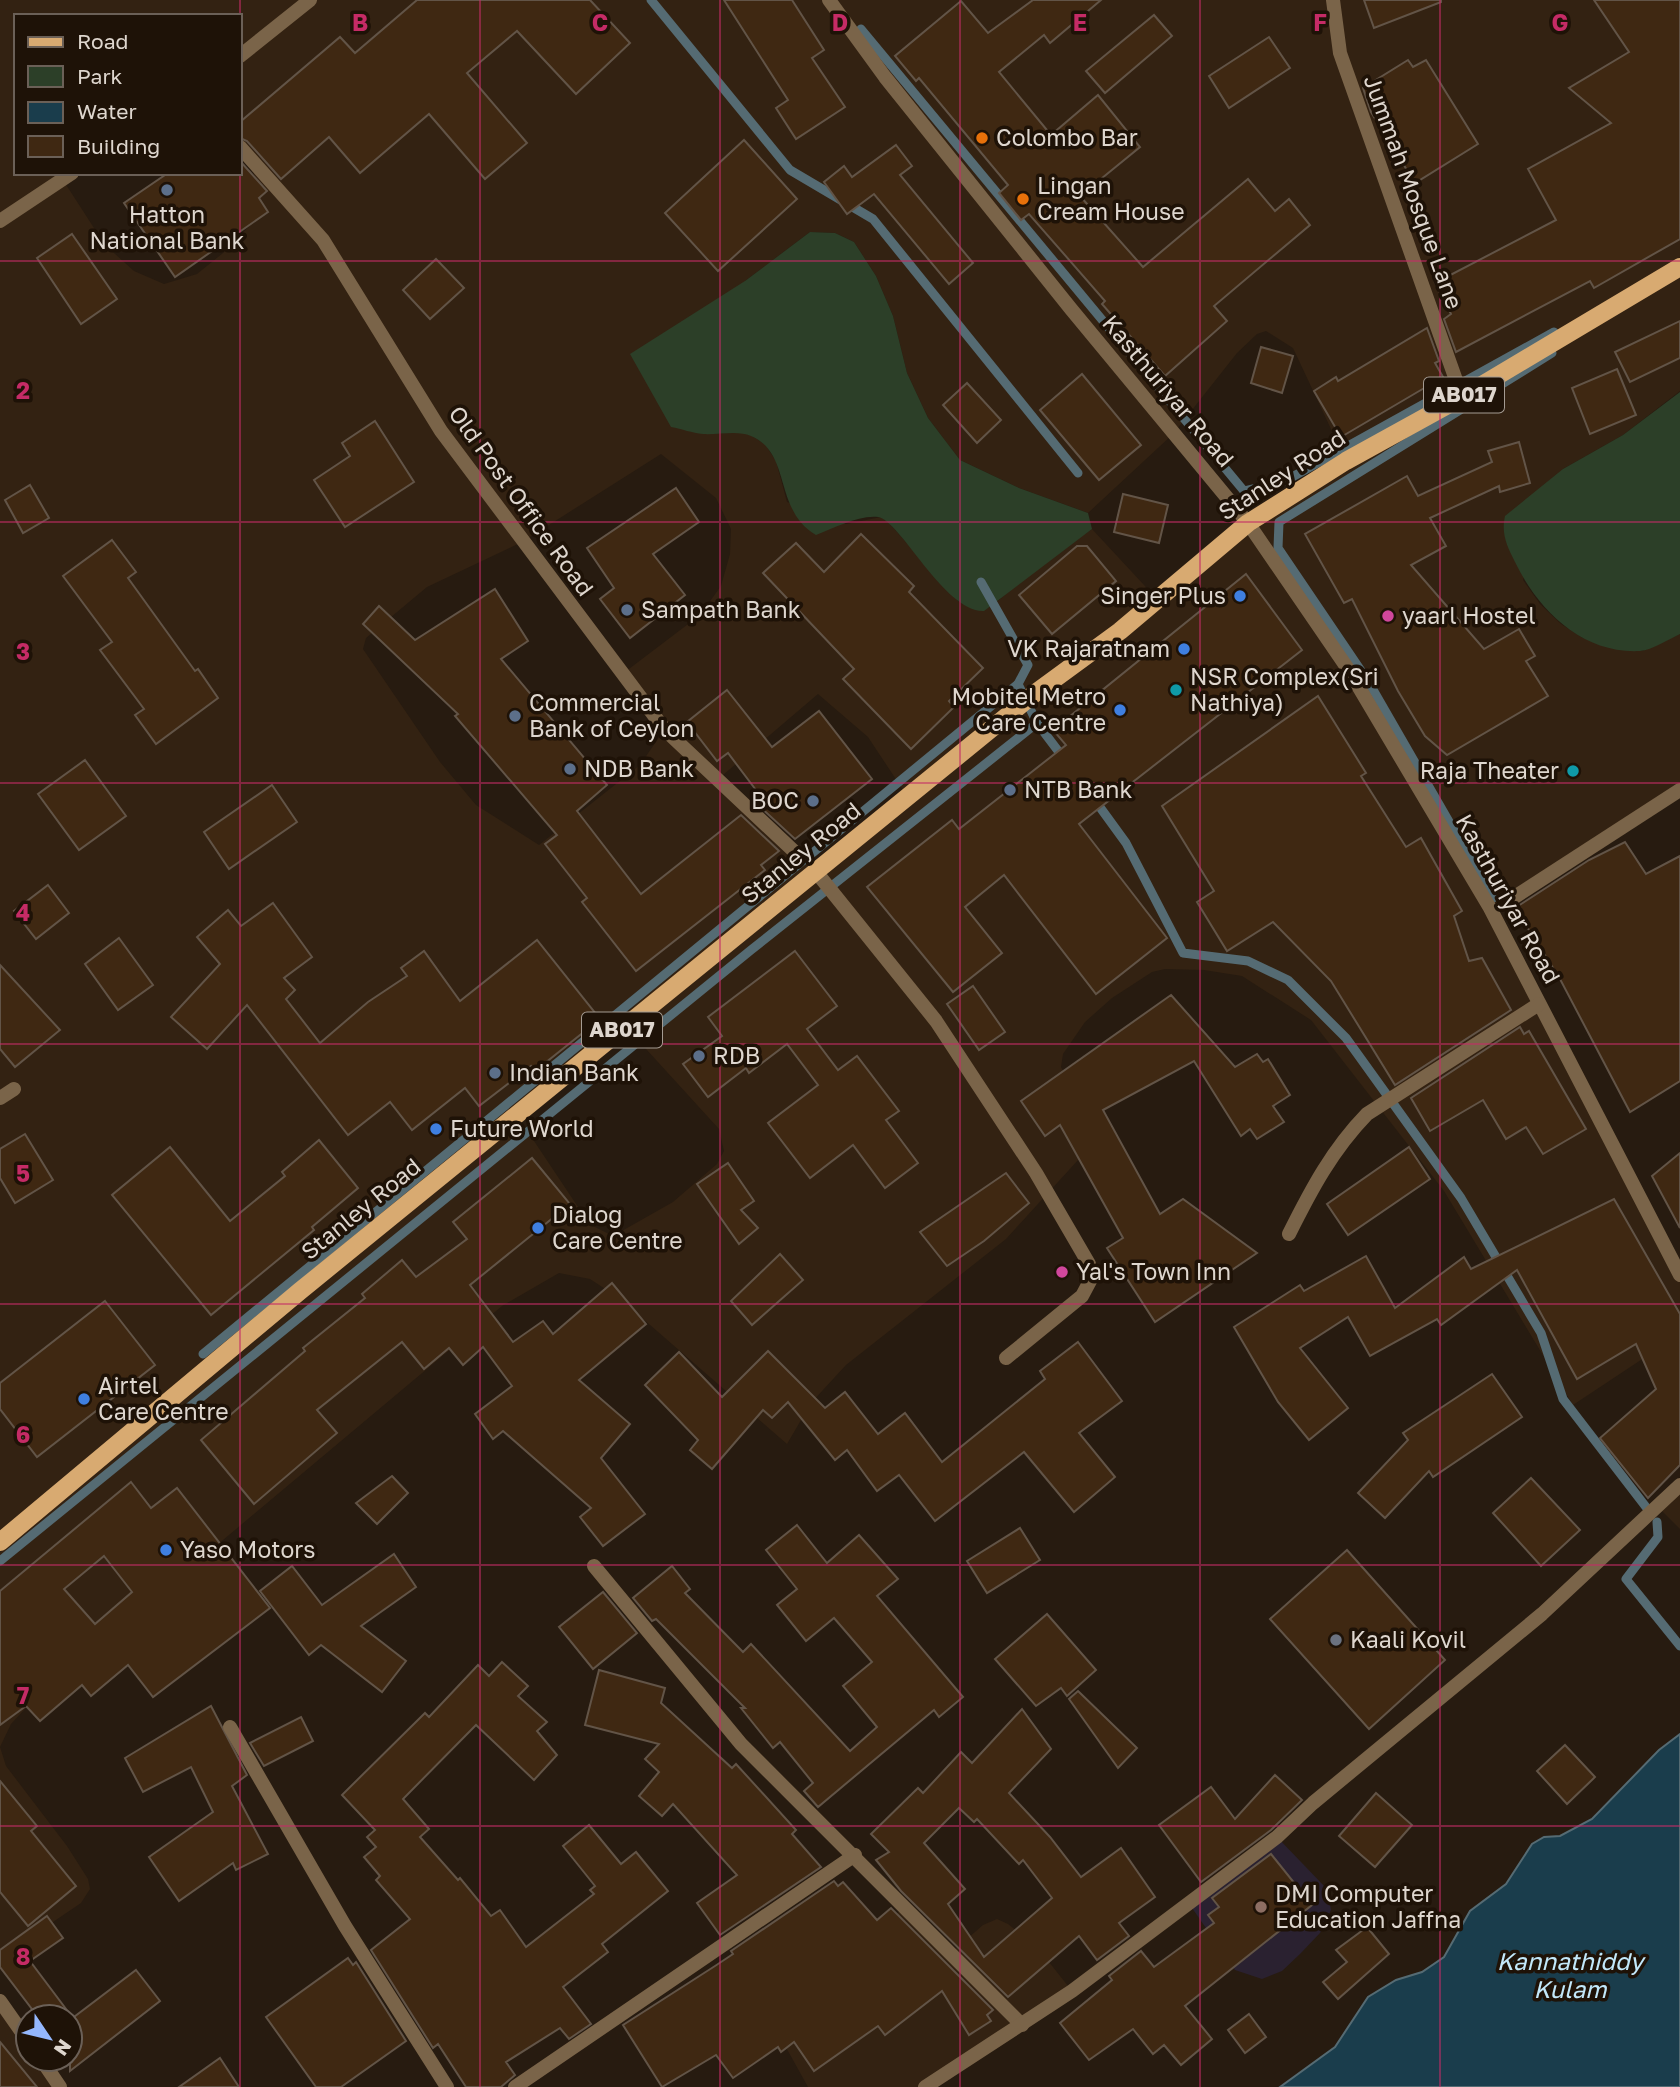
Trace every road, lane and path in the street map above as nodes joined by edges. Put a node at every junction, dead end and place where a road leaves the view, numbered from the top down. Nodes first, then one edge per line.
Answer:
1 (310, 0) edge
2 (829, 0) edge
3 (1333, 0) edge
4 (242, 54) edge
5 (242, 149) edge
6 (69, 175) edge
7 (0, 222) edge
8 (1680, 267) edge
9 (1462, 397) junction
10 (1248, 523) junction
11 (1680, 790) edge
12 (798, 855) dead end
13 (817, 873) junction
14 (1510, 900) dead end
15 (1539, 1004) junction
16 (14, 1089) dead end
17 (0, 1098) edge
18 (1289, 1234) dead end
19 (1680, 1275) edge
20 (1006, 1358) dead end
21 (1680, 1485) edge
22 (0, 1542) edge
23 (594, 1566) dead end
24 (230, 1727) dead end
25 (855, 1855) junction
26 (0, 2001) edge
27 (14, 2021) edge
28 (1022, 2025) junction
29 (447, 2087) edge
30 (515, 2087) edge
31 (925, 2087) edge

1 - 4 street
2 - 10 street, Kasthuriyar Road
3 - 9 street, Jummah Mosque Lane
5 - 12 street, Old Post Office Road
6 - 7 street
8 - 9 main road, Stanley Road / AB017
9 - 10 main road, Stanley Road / AB017
10 - 13 main road, Stanley Road / AB017
10 - 15 street, Kasthuriyar Road
11 - 14 street
13 - 20 street
13 - 22 main road, Stanley Road / AB017
15 - 18 street
15 - 19 street, Kasthuriyar Road
16 - 17 street
21 - 28 street
23 - 25 street
24 - 29 street
25 - 28 street
25 - 30 street
26 - 27 street
28 - 31 street

